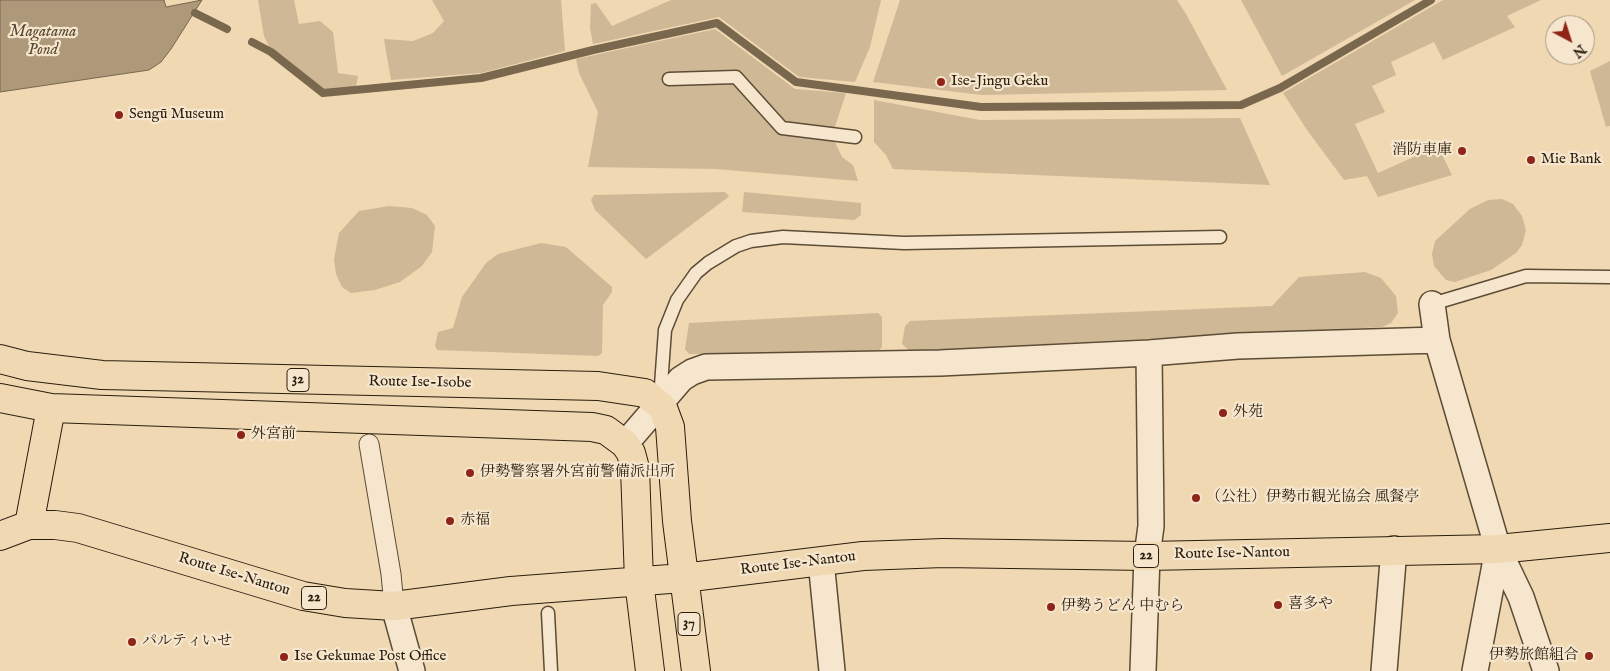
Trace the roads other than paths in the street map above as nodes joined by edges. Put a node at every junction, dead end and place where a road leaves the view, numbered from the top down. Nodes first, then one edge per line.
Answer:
1 (668, 79) dead end
2 (855, 137) dead end
3 (1220, 237) dead end
4 (1610, 277) edge
5 (1432, 304) joint
6 (1437, 340) junction
7 (1149, 353) junction
8 (0, 359) edge
9 (0, 398) edge
10 (660, 404) junction
11 (51, 408) junction
12 (368, 444) dead end
13 (625, 444) junction
14 (29, 525) junction
15 (0, 536) edge
16 (1610, 538) edge
17 (1498, 548) junction
18 (1394, 550) junction
19 (1147, 556) junction
20 (821, 561) junction
21 (683, 578) junction
22 (639, 581) junction
23 (394, 606) junction
24 (548, 613) dead end
25 (412, 671) edge
26 (551, 671) edge
27 (650, 671) edge
28 (696, 671) edge
29 (832, 671) edge
30 (1142, 671) edge
31 (1384, 671) edge
32 (1475, 671) edge
33 (1546, 671) edge

1 - 2 lane
3 - 10 lane
4 - 5 lane
5 - 6 street
6 - 7 street
6 - 17 street
7 - 10 street
7 - 19 street
8 - 10 main road, Route Ise-Isobe / 32
9 - 11 main road
10 - 13 street
10 - 21 main road
11 - 13 main road
11 - 14 main road
12 - 23 street
13 - 22 main road
14 - 15 main road, Route Ise-Nantou / 22
14 - 23 main road, Route Ise-Nantou / 22
16 - 17 main road, Route Ise-Nantou / 22
17 - 18 main road, Route Ise-Nantou / 22
17 - 32 street
17 - 33 street
18 - 19 main road, Route Ise-Nantou / 22
18 - 31 street
19 - 20 main road, Route Ise-Nantou / 22
19 - 30 street
20 - 21 main road, Route Ise-Nantou / 22
20 - 29 street
21 - 22 main road, Route Ise-Nantou / 22
21 - 28 main road, 37
22 - 23 main road, Route Ise-Nantou / 22
22 - 27 main road
23 - 25 street
24 - 26 lane

